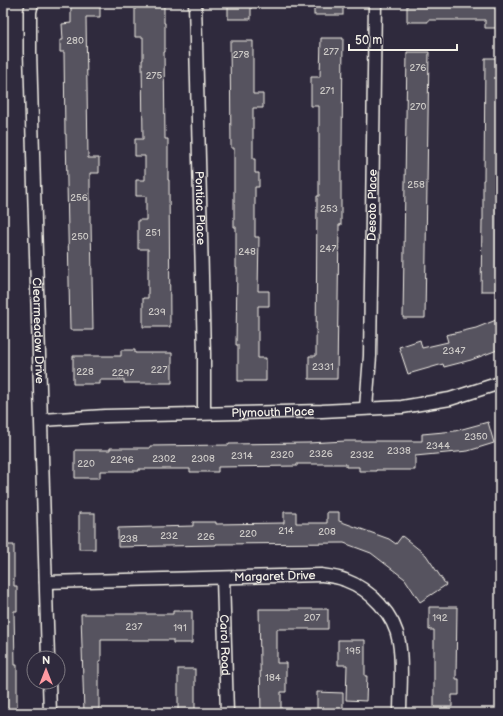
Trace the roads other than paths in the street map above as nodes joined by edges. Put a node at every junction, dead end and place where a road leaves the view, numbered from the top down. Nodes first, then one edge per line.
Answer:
1 (32, 3) edge
2 (196, 3) edge
3 (375, 3) edge
4 (500, 383) edge
5 (366, 408) junction
6 (204, 413) junction
7 (42, 420) junction
8 (222, 578) junction
9 (46, 582) junction
10 (48, 650) edge
11 (49, 690) edge
12 (50, 713) edge
13 (227, 713) edge
14 (400, 713) edge

1 - 7 street, Clearmeadow Drive
2 - 6 street, Pontiac Place
3 - 5 street, Desoto Place
4 - 5 street, Plymouth Place
5 - 6 street, Plymouth Place
6 - 7 street, Plymouth Place
7 - 9 street, Clearmeadow Drive
8 - 9 street, Margaret Drive
8 - 13 street, Carol Road
8 - 14 street, Margaret Drive
9 - 10 street, Clearmeadow Drive
11 - 12 street

